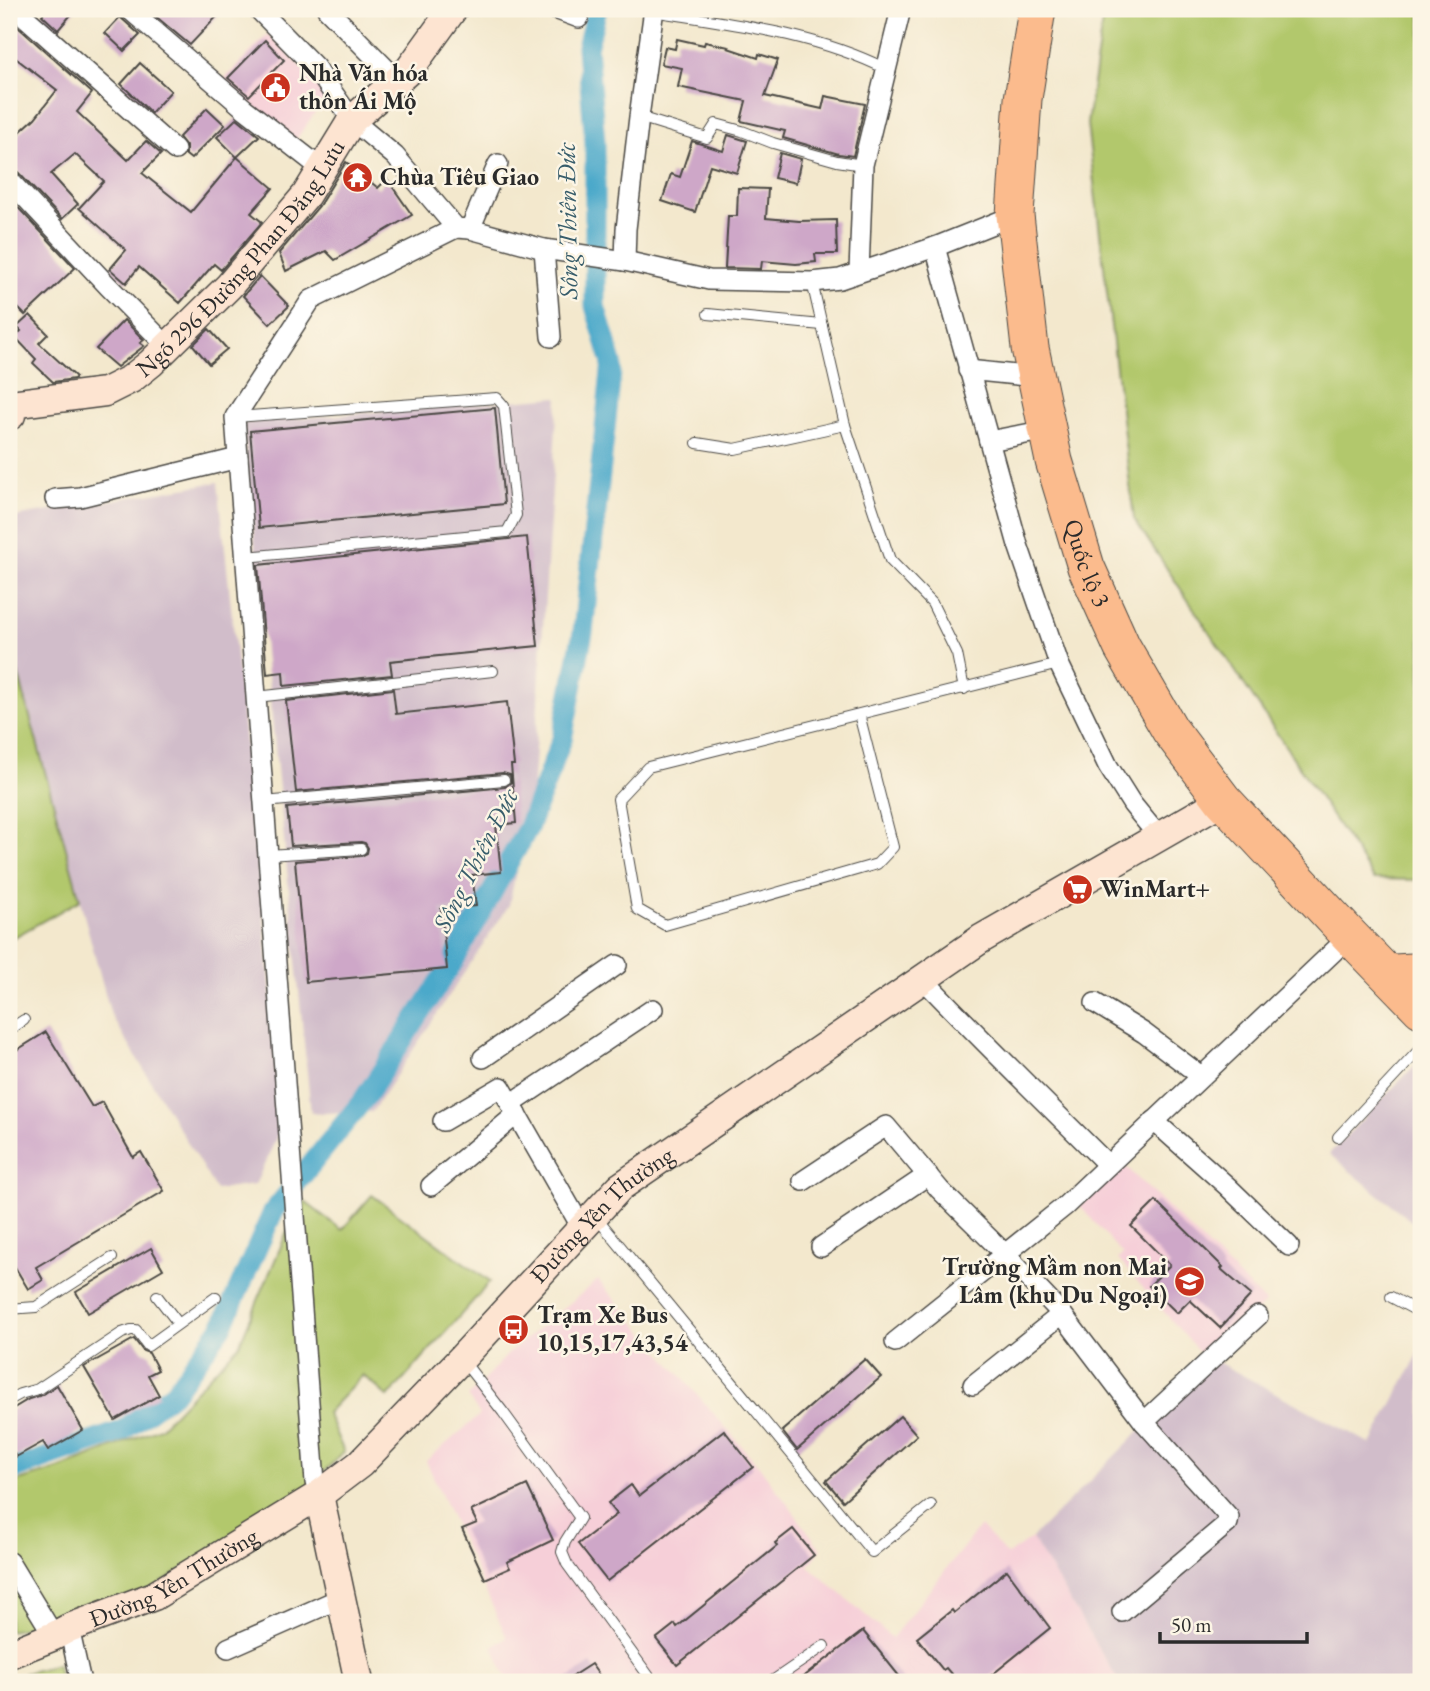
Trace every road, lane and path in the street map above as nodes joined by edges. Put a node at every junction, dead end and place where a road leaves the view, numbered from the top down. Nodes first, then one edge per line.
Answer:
1 (16, 9) edge
2 (130, 9) edge
3 (258, 9) edge
4 (327, 9) edge
5 (453, 9) edge
6 (555, 9) edge
7 (901, 9) edge
8 (1037, 9) edge
9 (653, 10) edge
10 (579, 18) dead end
11 (886, 69) junction
12 (397, 80) junction
13 (639, 117) junction
14 (352, 120) junction
15 (175, 150) dead end
16 (498, 164) dead end
17 (863, 166) junction
18 (322, 169) junction
19 (9, 180) edge
20 (1015, 215) junction
21 (463, 229) junction
22 (935, 247) junction
23 (548, 250) junction
24 (624, 261) junction
25 (859, 272) junction
26 (812, 282) junction
27 (708, 314) dead end
28 (822, 325) junction
29 (551, 337) dead end
30 (168, 346) junction
31 (968, 370) junction
32 (1036, 377) junction
33 (10, 403) edge
34 (235, 417) junction
35 (845, 425) junction
36 (1047, 430) junction
37 (989, 441) junction
38 (697, 443) dead end
39 (238, 458) junction
40 (55, 499) dead end
41 (246, 557) junction
42 (1059, 664) junction
43 (493, 671) dead end
44 (964, 688) junction
45 (256, 697) junction
46 (859, 714) junction
47 (504, 780) dead end
48 (1223, 800) junction
49 (264, 802) junction
50 (1159, 837) junction
51 (360, 849) dead end
52 (268, 855) junction
53 (1350, 936) junction
54 (617, 965) dead end
55 (1404, 970) edge
56 (923, 979) junction
57 (1094, 1003) dead end
58 (1421, 1009) edge
59 (653, 1010) dead end
60 (24, 1020) dead end
61 (9, 1030) edge
62 (1421, 1048) edge
63 (1201, 1076) junction
64 (501, 1087) junction
65 (514, 1109) junction
66 (443, 1121) dead end
67 (1154, 1121) junction
68 (1338, 1137) dead end
69 (1108, 1165) junction
70 (928, 1175) junction
71 (803, 1181) dead end
72 (431, 1185) dead end
73 (588, 1222) junction
74 (1289, 1246) dead end
75 (821, 1247) dead end
76 (1005, 1254) junction
77 (112, 1258) dead end
78 (157, 1296) dead end
79 (216, 1297) dead end
80 (1391, 1297) dead end
81 (9, 1309) edge
82 (1421, 1313) edge
83 (1062, 1314) junction
84 (1258, 1317) dead end
85 (178, 1323) junction
86 (895, 1342) dead end
87 (461, 1359) junction
88 (973, 1385) dead end
89 (9, 1400) edge
90 (1144, 1422) junction
91 (319, 1495) junction
92 (931, 1504) dead end
93 (9, 1562) edge
94 (341, 1598) junction
95 (1122, 1612) dead end
96 (61, 1632) junction
97 (824, 1646) dead end
98 (228, 1648) dead end
99 (9, 1654) edge
100 (81, 1682) edge
101 (359, 1682) edge
102 (653, 1682) edge
103 (771, 1682) edge

1 - 15 street
2 - 18 street
3 - 14 street
4 - 12 street
5 - 12 main road, Ngõ 296 Đường Phan Đăng Lưu
6 - 10 street
7 - 11 street
8 - 20 highway, Quốc lộ 3
9 - 11 lane
9 - 13 street
11 - 17 street
12 - 14 main road, Ngõ 296 Đường Phan Đăng Lưu
13 - 17 lane
13 - 24 street
14 - 18 main road, Ngõ 296 Đường Phan Đăng Lưu
14 - 21 street
16 - 21 street
17 - 25 street
18 - 30 main road, Ngõ 296 Đường Phan Đăng Lưu
19 - 30 street
20 - 22 street
20 - 32 highway, Quốc lộ 3
21 - 23 street
21 - 34 street
22 - 25 street
22 - 31 street
23 - 24 street
23 - 29 street
24 - 26 street
25 - 26 street
26 - 28 lane
27 - 28 lane
28 - 35 lane
30 - 33 main road, Ngõ 296 Đường Phan Đăng Lưu
31 - 32 street
31 - 37 street
32 - 36 highway, Quốc lộ 3
34 - 39 street
34 - 41 lane
35 - 38 lane
35 - 44 lane
36 - 37 street
36 - 48 highway, Quốc lộ 3
37 - 42 street
39 - 40 street
39 - 41 street
41 - 45 street
42 - 44 lane
42 - 50 street
43 - 45 lane
44 - 46 lane
45 - 49 street
46 - 46 lane
47 - 49 lane
48 - 50 main road, Đường Yên Thường
48 - 53 highway, Quốc lộ 3
49 - 52 street
50 - 56 main road, Đường Yên Thường
51 - 52 lane
52 - 91 street
53 - 55 highway, Quốc lộ 3
53 - 63 street
54 - 64 street
55 - 58 highway, Quốc lộ 3
56 - 69 street
56 - 73 main road, Đường Yên Thường
57 - 63 street
59 - 65 street
60 - 61 lane
62 - 68 lane
63 - 67 street
64 - 65 street
64 - 66 street
65 - 72 street
65 - 73 street
67 - 69 street
67 - 74 street
69 - 76 street
70 - 71 street
70 - 75 street
70 - 76 street
73 - 87 main road, Đường Yên Thường
73 - 92 lane
76 - 83 street
76 - 86 street
77 - 81 lane
78 - 85 lane
79 - 85 lane
80 - 82 lane
83 - 88 street
83 - 90 street
84 - 90 street
85 - 89 lane
87 - 91 main road, Đường Yên Thường
87 - 102 lane
90 - 95 street
91 - 94 main road
91 - 96 main road, Đường Yên Thường
93 - 96 street
94 - 98 street
94 - 101 main road
96 - 99 main road, Đường Yên Thường
96 - 100 street
97 - 103 lane

